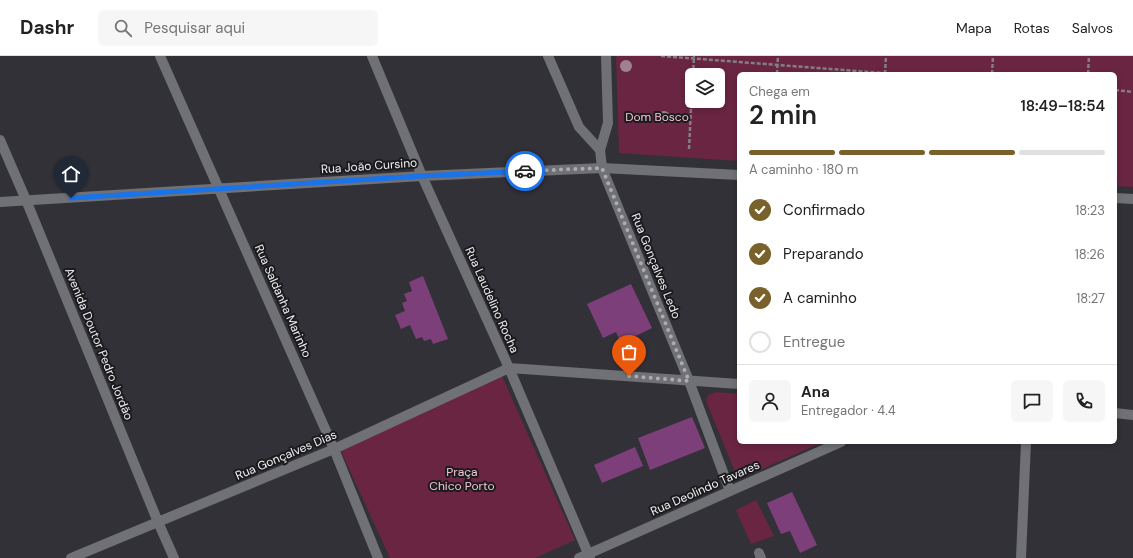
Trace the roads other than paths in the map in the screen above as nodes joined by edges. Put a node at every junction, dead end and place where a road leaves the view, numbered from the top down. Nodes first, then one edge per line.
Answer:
1 (160, 56) edge
2 (372, 56) edge
3 (548, 56) edge
4 (606, 56) edge
5 (0, 140) edge
6 (600, 150) junction
7 (602, 168) junction
8 (737, 175) edge
9 (422, 176) junction
10 (219, 189) junction
11 (1117, 198) edge
12 (1133, 199) edge
13 (26, 200) junction
14 (0, 202) edge
15 (509, 368) junction
16 (689, 381) junction
17 (737, 384) edge
18 (1117, 413) edge
19 (1133, 415) edge
20 (836, 444) edge
21 (1026, 444) edge
22 (334, 450) junction
23 (730, 491) junction
24 (158, 522) junction
25 (590, 556) edge
26 (71, 558) edge
27 (174, 558) edge
28 (378, 558) edge
29 (579, 558) edge
30 (1021, 558) edge

1 - 10 street, Rua Saldanha Marinho
2 - 9 street, Rua Laudelino Rocha
3 - 6 street
4 - 6 street
5 - 13 street, Avenida Doutor Pedro Jordão
6 - 7 street, Rua Gonçalves Ledo
7 - 8 street, Rua João Cursino
7 - 9 street, Rua João Cursino
7 - 16 street, Rua Gonçalves Ledo
9 - 10 street, Rua João Cursino
9 - 15 street, Rua Laudelino Rocha
10 - 13 street, Rua João Cursino
10 - 22 street, Rua Saldanha Marinho
11 - 12 street
13 - 14 street, Rua João Cursino
13 - 24 street, Avenida Doutor Pedro Jordão
15 - 16 street
15 - 22 street, Rua Gonçalves Dias
15 - 25 street, Rua Laudelino Rocha
16 - 17 street
16 - 23 street, Rua Gonçalves Ledo
18 - 19 street
20 - 23 street, Rua Deolindo Tavares
21 - 30 street
22 - 24 street, Rua Gonçalves Dias
22 - 28 street, Rua Saldanha Marinho
23 - 25 street, Rua Deolindo Tavares
24 - 26 street, Rua Gonçalves Dias
24 - 27 street, Avenida Doutor Pedro Jordão
25 - 29 street, Rua Deolindo Tavares

